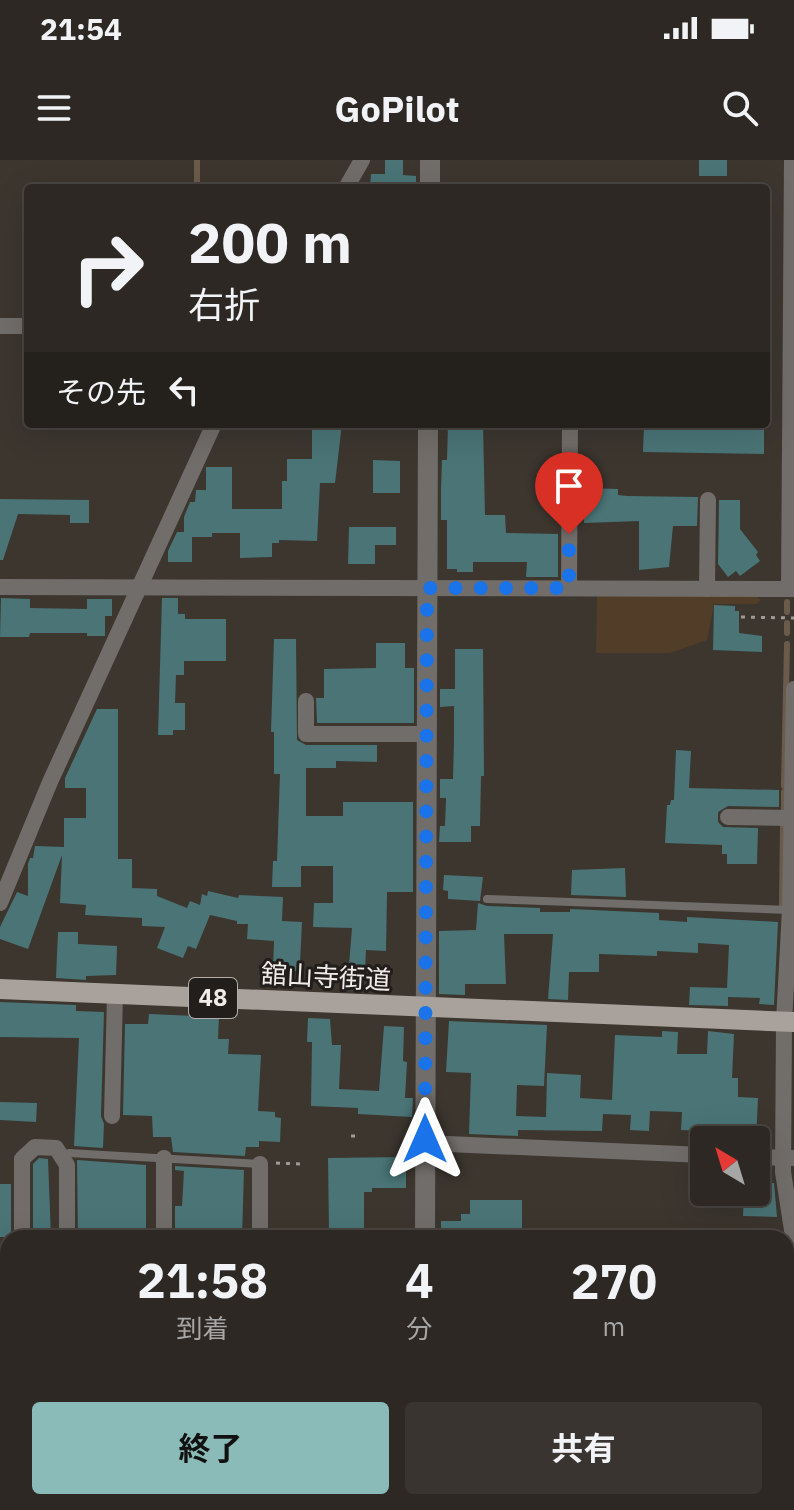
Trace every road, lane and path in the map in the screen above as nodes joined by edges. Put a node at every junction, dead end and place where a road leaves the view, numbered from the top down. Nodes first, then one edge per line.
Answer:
1 (362, 160) edge
2 (430, 160) edge
3 (792, 160) edge
4 (348, 184) edge
5 (430, 184) edge
6 (0, 326) edge
7 (24, 326) edge
8 (212, 428) edge
9 (428, 428) edge
10 (570, 428) edge
11 (708, 500) dead end
12 (0, 587) edge
13 (140, 587) junction
14 (427, 588) junction
15 (569, 588) junction
16 (707, 589) junction
17 (792, 589) edge
18 (741, 617) dead end
19 (794, 618) edge
20 (794, 689) edge
21 (306, 701) dead end
22 (426, 734) junction
23 (728, 817) dead end
24 (792, 818) junction
25 (487, 899) dead end
26 (0, 903) edge
27 (791, 909) edge
28 (0, 989) edge
29 (115, 994) junction
30 (425, 1008) junction
31 (789, 1022) edge
32 (112, 1116) dead end
33 (425, 1143) junction
34 (690, 1154) edge
35 (62, 1158) junction
36 (164, 1158) junction
37 (788, 1158) edge
38 (260, 1164) junction
39 (302, 1164) dead end
40 (22, 1230) edge
41 (67, 1230) edge
42 (164, 1230) edge
43 (260, 1230) edge
44 (425, 1230) edge
45 (792, 1230) edge
46 (794, 1495) edge
47 (794, 1510) edge

1 - 4 street
2 - 5 street
3 - 17 street
6 - 7 street
8 - 13 street
9 - 14 street
10 - 15 street
11 - 16 street
12 - 13 street
13 - 14 street
13 - 26 street
14 - 15 street
14 - 22 street
15 - 16 street
16 - 17 street
18 - 19 path
20 - 24 street
21 - 22 street
22 - 30 street
23 - 24 street
24 - 27 street
25 - 27 lane
27 - 31 street
28 - 29 main road, 舘山寺街道 / 48
29 - 30 main road, 舘山寺街道 / 48
29 - 32 street
30 - 31 main road, 舘山寺街道 / 48
30 - 33 street
31 - 37 street
33 - 34 street
33 - 44 street
35 - 36 lane
35 - 40 street
35 - 41 street
36 - 38 lane
36 - 42 street
37 - 45 street
38 - 39 path
38 - 43 street
46 - 47 street

